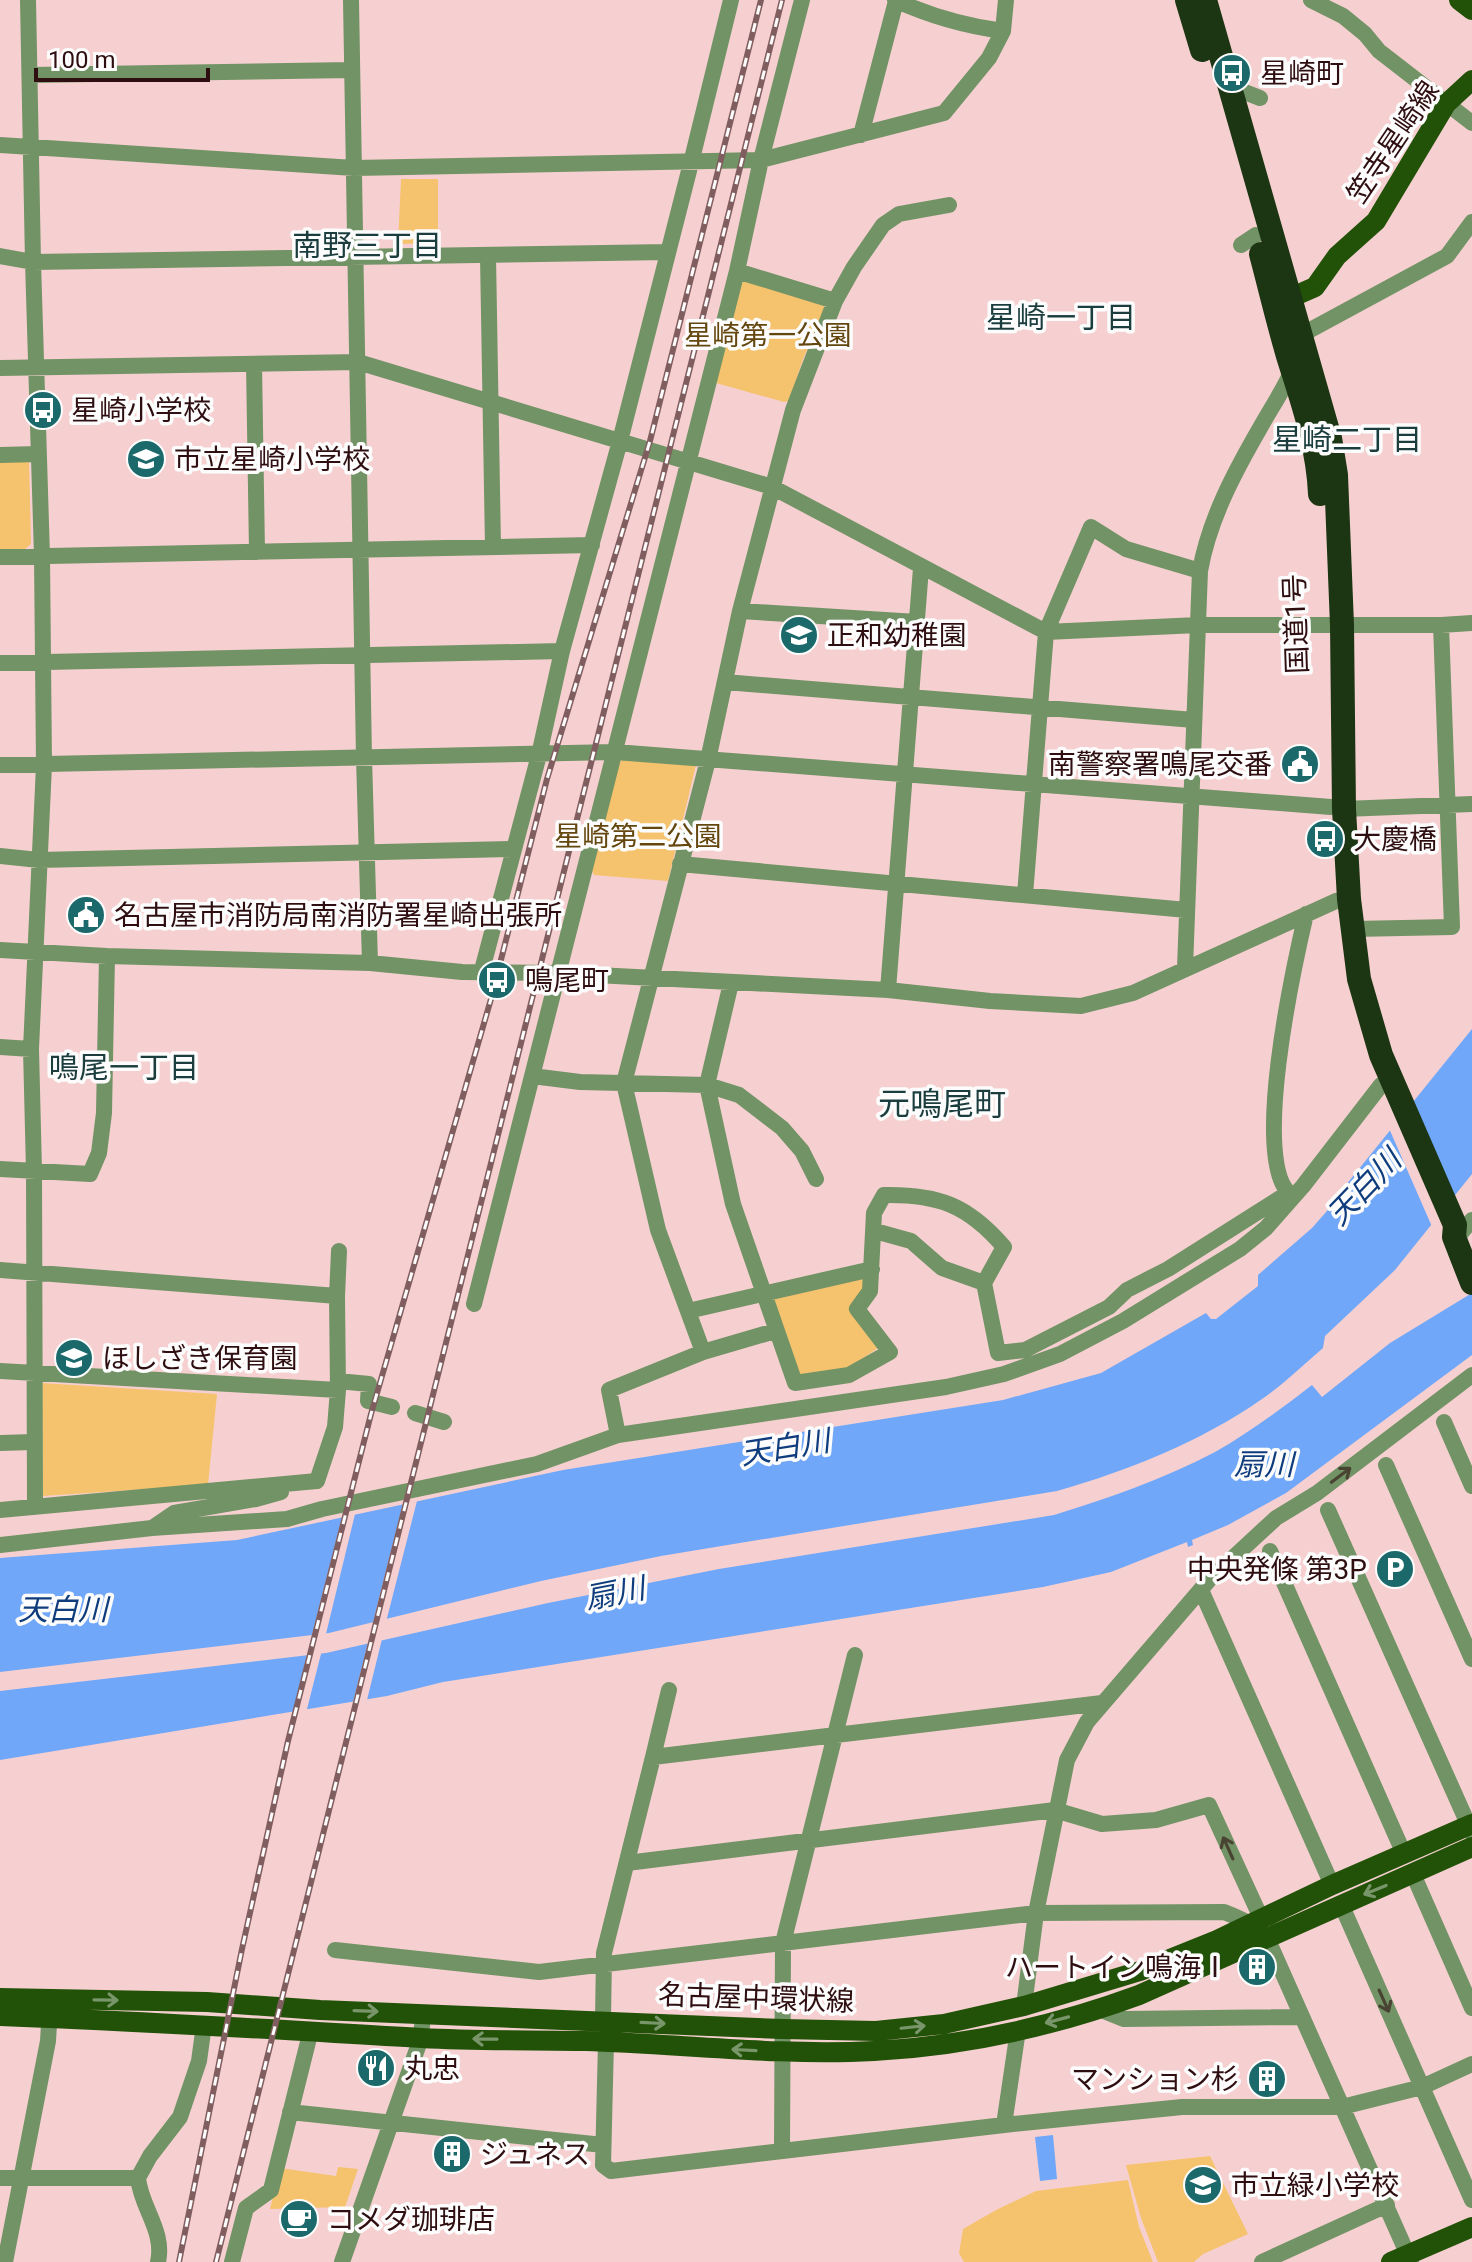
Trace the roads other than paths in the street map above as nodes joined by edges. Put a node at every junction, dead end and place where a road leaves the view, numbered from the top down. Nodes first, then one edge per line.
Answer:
1 (28, 0) edge
2 (351, 0) edge
3 (731, 0) edge
4 (802, 0) edge
5 (896, 0) edge
6 (1006, 0) edge
7 (1187, 0) edge
8 (1205, 0) edge
9 (1311, 0) edge
10 (1459, 0) edge
11 (1472, 10) edge
12 (1003, 31) junction
13 (352, 70) junction
14 (30, 75) junction
15 (1472, 80) edge
16 (1229, 86) junction
17 (1260, 98) dead end
18 (1446, 104) junction
19 (1472, 123) edge
20 (861, 135) junction
21 (0, 145) edge
22 (32, 146) junction
23 (761, 160) junction
24 (691, 163) junction
25 (354, 168) junction
26 (949, 205) dead end
27 (1472, 222) edge
28 (668, 252) junction
29 (0, 256) edge
30 (488, 256) junction
31 (356, 258) junction
32 (33, 262) junction
33 (737, 271) junction
34 (1290, 298) junction
35 (835, 301) junction
36 (1301, 335) junction
37 (358, 362) junction
38 (254, 364) junction
39 (36, 367) junction
40 (0, 368) edge
41 (1293, 371) junction
42 (490, 402) junction
43 (620, 441) junction
44 (38, 454) junction
45 (0, 455) edge
46 (688, 461) junction
47 (772, 487) junction
48 (592, 545) junction
49 (493, 547) junction
50 (361, 550) junction
51 (257, 552) junction
52 (42, 556) junction
53 (0, 557) edge
54 (921, 568) junction
55 (1200, 571) junction
56 (740, 611) junction
57 (917, 622) junction
58 (1472, 623) edge
59 (1198, 625) junction
60 (1334, 625) junction
61 (1441, 625) junction
62 (1046, 632) junction
63 (562, 651) junction
64 (362, 656) junction
65 (41, 662) junction
66 (0, 663) edge
67 (725, 682) junction
68 (911, 697) junction
69 (1040, 708) junction
70 (1194, 720) junction
71 (615, 752) junction
72 (539, 755) junction
73 (364, 758) junction
74 (708, 760) junction
75 (0, 765) edge
76 (44, 765) junction
77 (905, 776) junction
78 (1033, 786) junction
79 (1191, 797) junction
80 (1472, 804) edge
81 (1448, 807) junction
82 (1338, 808) junction
83 (514, 849) junction
84 (367, 852) junction
85 (0, 856) edge
86 (39, 860) junction
87 (680, 864) junction
88 (896, 884) junction
89 (1025, 895) junction
90 (1343, 900) junction
91 (1187, 910) junction
92 (1306, 914) junction
93 (1353, 929) junction
94 (0, 950) edge
95 (34, 952) junction
96 (107, 956) junction
97 (370, 963) junction
98 (1185, 968) junction
99 (482, 970) junction
100 (557, 973) junction
101 (651, 979) junction
102 (731, 983) junction
103 (888, 990) junction
104 (0, 1047) edge
105 (31, 1049) junction
106 (532, 1076) junction
107 (624, 1083) junction
108 (707, 1085) junction
109 (1385, 1085) junction
110 (0, 1169) edge
111 (34, 1171) junction
112 (816, 1179) dead end
113 (1291, 1194) junction
114 (875, 1231) junction
115 (1462, 1248) edge
116 (339, 1251) dead end
117 (872, 1269) junction
118 (0, 1270) edge
119 (34, 1273) junction
120 (984, 1283) junction
121 (764, 1293) junction
122 (337, 1296) junction
123 (474, 1304) dead end
124 (688, 1311) junction
125 (775, 1331) junction
126 (703, 1352) junction
127 (0, 1371) edge
128 (33, 1373) junction
129 (1472, 1375) edge
130 (338, 1386) junction
131 (392, 1407) dead end
132 (415, 1413) dead end
133 (444, 1422) dead end
134 (1444, 1422) dead end
135 (618, 1435) junction
136 (34, 1442) junction
137 (0, 1443) edge
138 (1386, 1465) dead end
139 (317, 1481) junction
140 (1472, 1486) edge
141 (35, 1506) junction
142 (0, 1510) edge
143 (1328, 1510) dead end
144 (152, 1528) junction
145 (0, 1545) edge
146 (1270, 1551) dead end
147 (1201, 1590) junction
148 (855, 1655) dead end
149 (1472, 1659) edge
150 (669, 1690) dead end
151 (1102, 1703) junction
152 (834, 1735) junction
153 (653, 1757) junction
154 (1055, 1810) junction
155 (1471, 1828) edge
156 (808, 1841) junction
157 (1472, 1847) edge
158 (1404, 1854) junction
159 (627, 1863) junction
160 (1413, 1874) junction
161 (1332, 1885) junction
162 (1341, 1904) junction
163 (1036, 1913) junction
164 (1259, 1927) junction
165 (783, 1943) junction
166 (335, 1950) dead end
167 (602, 1965) junction
168 (0, 1998) edge
169 (1024, 2006) junction
170 (50, 2008) junction
171 (1472, 2008) edge
172 (1099, 2009) junction
173 (423, 2015) junction
174 (0, 2016) edge
175 (1302, 2017) junction
176 (603, 2021) junction
177 (204, 2025) junction
178 (782, 2029) junction
179 (311, 2030) junction
180 (1018, 2030) junction
181 (421, 2038) junction
182 (606, 2042) junction
183 (783, 2052) junction
184 (1472, 2064) edge
185 (1422, 2087) junction
186 (1342, 2107) junction
187 (290, 2112) junction
188 (390, 2122) junction
189 (1004, 2125) junction
190 (603, 2145) junction
191 (782, 2151) junction
192 (0, 2178) edge
193 (138, 2178) junction
194 (21, 2179) junction
195 (1472, 2200) edge
196 (1387, 2205) junction
197 (1472, 2227) edge
198 (1273, 2260) edge
199 (1404, 2260) edge
200 (5, 2262) edge
201 (158, 2262) edge
202 (232, 2262) edge
203 (342, 2262) edge

1 - 14 street
2 - 13 street
3 - 24 street
4 - 23 street
5 - 12 street
5 - 20 street
6 - 12 street
7 - 41 highway, 国道1号
8 - 16 highway, 国道1号
9 - 18 street
10 - 11 main road
12 - 20 street
13 - 14 street
13 - 25 street
14 - 22 street
15 - 18 main road, 笠寺星崎線
16 - 17 street
16 - 34 highway, 国道1号
18 - 19 street
18 - 34 main road, 笠寺星崎線
20 - 23 street
21 - 22 street
22 - 25 street
22 - 32 street
23 - 24 street
23 - 33 street
24 - 25 street
24 - 28 street
25 - 31 street
26 - 35 street
27 - 36 street
28 - 30 street
28 - 43 street
29 - 32 street
30 - 31 street
30 - 42 street
31 - 32 street
31 - 37 street
32 - 39 street
33 - 35 street
33 - 46 street
34 - 36 highway, 国道1号
35 - 47 street
36 - 41 street
36 - 60 highway, 国道1号
37 - 38 street
37 - 42 street
37 - 50 street
38 - 39 street
38 - 51 street
39 - 40 street
39 - 44 street
41 - 55 street
41 - 60 highway, 国道1号
42 - 43 street
42 - 49 street
43 - 46 street
43 - 48 street
44 - 45 street
44 - 52 street
46 - 47 street
46 - 71 street
47 - 54 street
47 - 56 street
48 - 49 street
48 - 63 street
49 - 50 street
50 - 51 street
50 - 64 street
51 - 52 street
52 - 53 street
52 - 65 street
54 - 57 street
54 - 62 street
55 - 59 street
55 - 62 street
56 - 57 street
56 - 67 street
57 - 68 street
58 - 61 street
59 - 60 street
59 - 62 street
59 - 70 street
60 - 61 street
60 - 82 highway, 国道1号
61 - 81 street
62 - 69 street
63 - 64 street
63 - 72 street
64 - 65 street
64 - 73 street
65 - 66 street
65 - 76 street
67 - 68 street
67 - 74 street
68 - 69 street
68 - 77 street
69 - 70 street
69 - 78 street
70 - 79 street
71 - 72 street
71 - 74 street
71 - 100 street
72 - 73 street
72 - 83 street
73 - 76 street
73 - 84 street
74 - 77 street
74 - 87 street
75 - 76 street
76 - 86 street
77 - 78 street
77 - 88 street
78 - 79 street
78 - 89 street
79 - 82 street
79 - 91 street
80 - 81 street
81 - 82 street
81 - 93 street
82 - 90 highway, 国道1号
83 - 84 street
83 - 99 street
84 - 86 street
84 - 97 street
85 - 86 street
86 - 95 street
87 - 88 street
87 - 101 street
88 - 89 street
88 - 103 street
89 - 91 street
90 - 92 street
90 - 93 highway, 国道1号
90 - 109 highway, 国道1号
91 - 98 street
92 - 98 street
92 - 113 street
93 - 109 highway, 国道1号
94 - 95 street
95 - 96 street
95 - 105 street
96 - 97 street
96 - 111 street
97 - 99 street
98 - 103 street
99 - 100 street
100 - 101 street
100 - 106 street
101 - 102 street
101 - 107 street
102 - 103 street
102 - 108 street
104 - 105 street
105 - 111 street
106 - 107 street
106 - 123 street
107 - 108 street
107 - 124 street
108 - 112 street
108 - 121 street
109 - 113 street
109 - 115 highway, 国道1号
110 - 111 street
111 - 119 street
113 - 120 street
113 - 135 street
114 - 117 street
114 - 120 street
114 - 120 street
116 - 122 street
117 - 121 street
117 - 125 street
118 - 119 street
119 - 122 street
119 - 128 street
121 - 124 street
121 - 125 street
122 - 130 street
124 - 126 street
125 - 126 street
126 - 135 street
127 - 128 street
128 - 130 street
128 - 136 street
147 -> 129 street
130 - 131 street
130 - 139 street
132 - 133 street
134 - 140 street
135 - 144 street
136 - 137 street
136 - 141 street
138 - 149 street
139 - 141 street
139 - 144 street
141 - 142 street
143 - 155 street
144 - 145 street
146 - 158 street
147 - 151 street
147 - 161 street
148 - 152 street
150 - 153 street
151 - 152 street
151 - 154 street
152 - 153 street
152 - 156 street
153 - 159 street
154 - 156 street
154 - 163 street
164 -> 154 street
155 - 158 main road, 名古屋中環状線
156 - 159 street
156 - 165 street
157 - 160 main road, 名古屋中環状線
158 - 161 main road, 名古屋中環状線
159 - 167 street
160 -> 162 main road, 名古屋中環状線
160 - 171 street
161 - 164 main road, 名古屋中環状線
162 - 164 main road, 名古屋中環状線
162 -> 185 street
163 - 164 street
163 - 165 street
163 - 169 street
164 - 169 main road, 名古屋中環状線
164 - 172 main road, 名古屋中環状線
164 - 175 street
165 - 167 street
165 - 178 street
166 - 167 street
167 - 176 street
168 - 170 main road, 名古屋中環状線
178 -> 169 main road, 名古屋中環状線
170 -> 173 main road, 名古屋中環状線
170 - 174 main road, 名古屋中環状線
170 - 177 main road, 名古屋中環状線
170 - 194 street
172 - 175 street
172 -> 180 main road, 名古屋中環状線
173 - 176 main road, 名古屋中環状線
173 - 181 street
175 - 186 street
176 -> 178 main road, 名古屋中環状線
177 - 179 main road, 名古屋中環状線
177 - 193 street
178 - 183 street
179 - 181 main road, 名古屋中環状線
179 - 187 street
180 - 183 main road, 名古屋中環状線
180 - 189 street
182 -> 181 main road, 名古屋中環状線
181 - 188 street
183 -> 182 main road, 名古屋中環状線
182 - 190 street
183 - 191 street
184 - 185 street
185 - 186 street
185 - 195 street
186 - 189 street
186 - 196 street
187 - 188 street
187 - 202 street
188 - 190 street
188 - 203 street
189 - 191 street
190 - 191 street
192 - 194 street
193 - 194 street
193 - 201 street
194 - 200 street
196 - 198 street
196 - 199 street
197 - 199 main road

